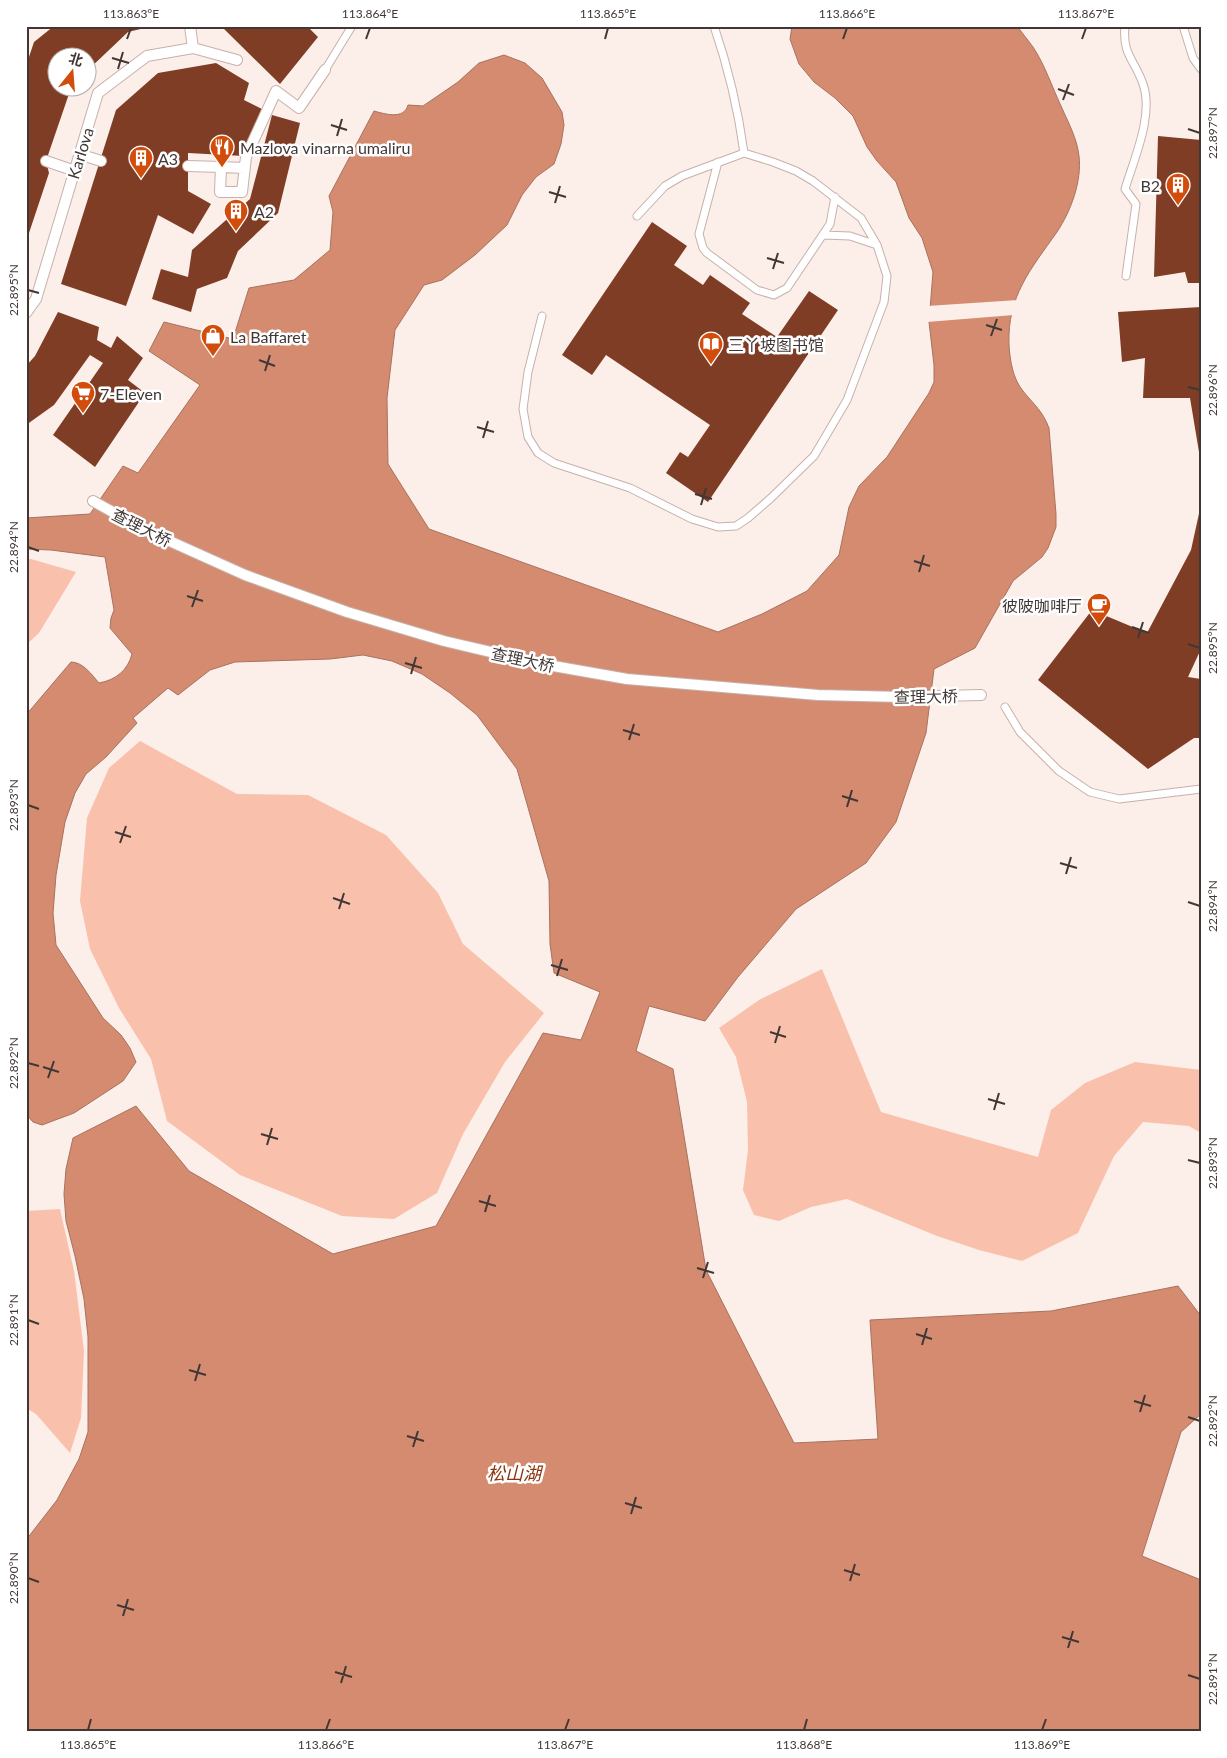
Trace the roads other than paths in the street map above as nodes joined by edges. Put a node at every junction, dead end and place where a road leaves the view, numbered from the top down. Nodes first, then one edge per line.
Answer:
1 (190, 26) edge
2 (352, 26) edge
3 (714, 26) edge
4 (1125, 26) edge
5 (1183, 26) edge
6 (193, 48) junction
7 (237, 60) dead end
8 (1201, 69) edge
9 (325, 70) joint
10 (744, 153) junction
11 (80, 154) junction
12 (46, 161) dead end
13 (100, 161) dead end
14 (718, 162) junction
15 (188, 166) dead end
16 (221, 167) junction
17 (245, 168) junction
18 (75, 171) junction
19 (835, 198) junction
20 (637, 216) dead end
21 (823, 235) junction
22 (877, 245) junction
23 (1126, 276) dead end
24 (26, 313) edge
25 (542, 316) dead end
26 (93, 501) dead end
27 (981, 695) dead end
28 (1005, 707) dead end
29 (1201, 789) edge

1 - 6 street
2 - 9 lane
3 - 10 lane
4 - 23 lane
5 - 8 lane
6 - 7 street
6 - 11 street, Karlova
9 - 17 street
10 - 14 lane
10 - 19 lane
11 - 13 street
11 - 18 street, Karlova
12 - 18 street
14 - 20 lane
14 - 21 lane
15 - 16 street
16 - 17 street
16 - 17 street
18 - 24 street, Karlova
19 - 21 lane
19 - 22 lane
21 - 22 lane
22 - 25 lane
26 - 27 street, 查理大桥
28 - 29 lane

